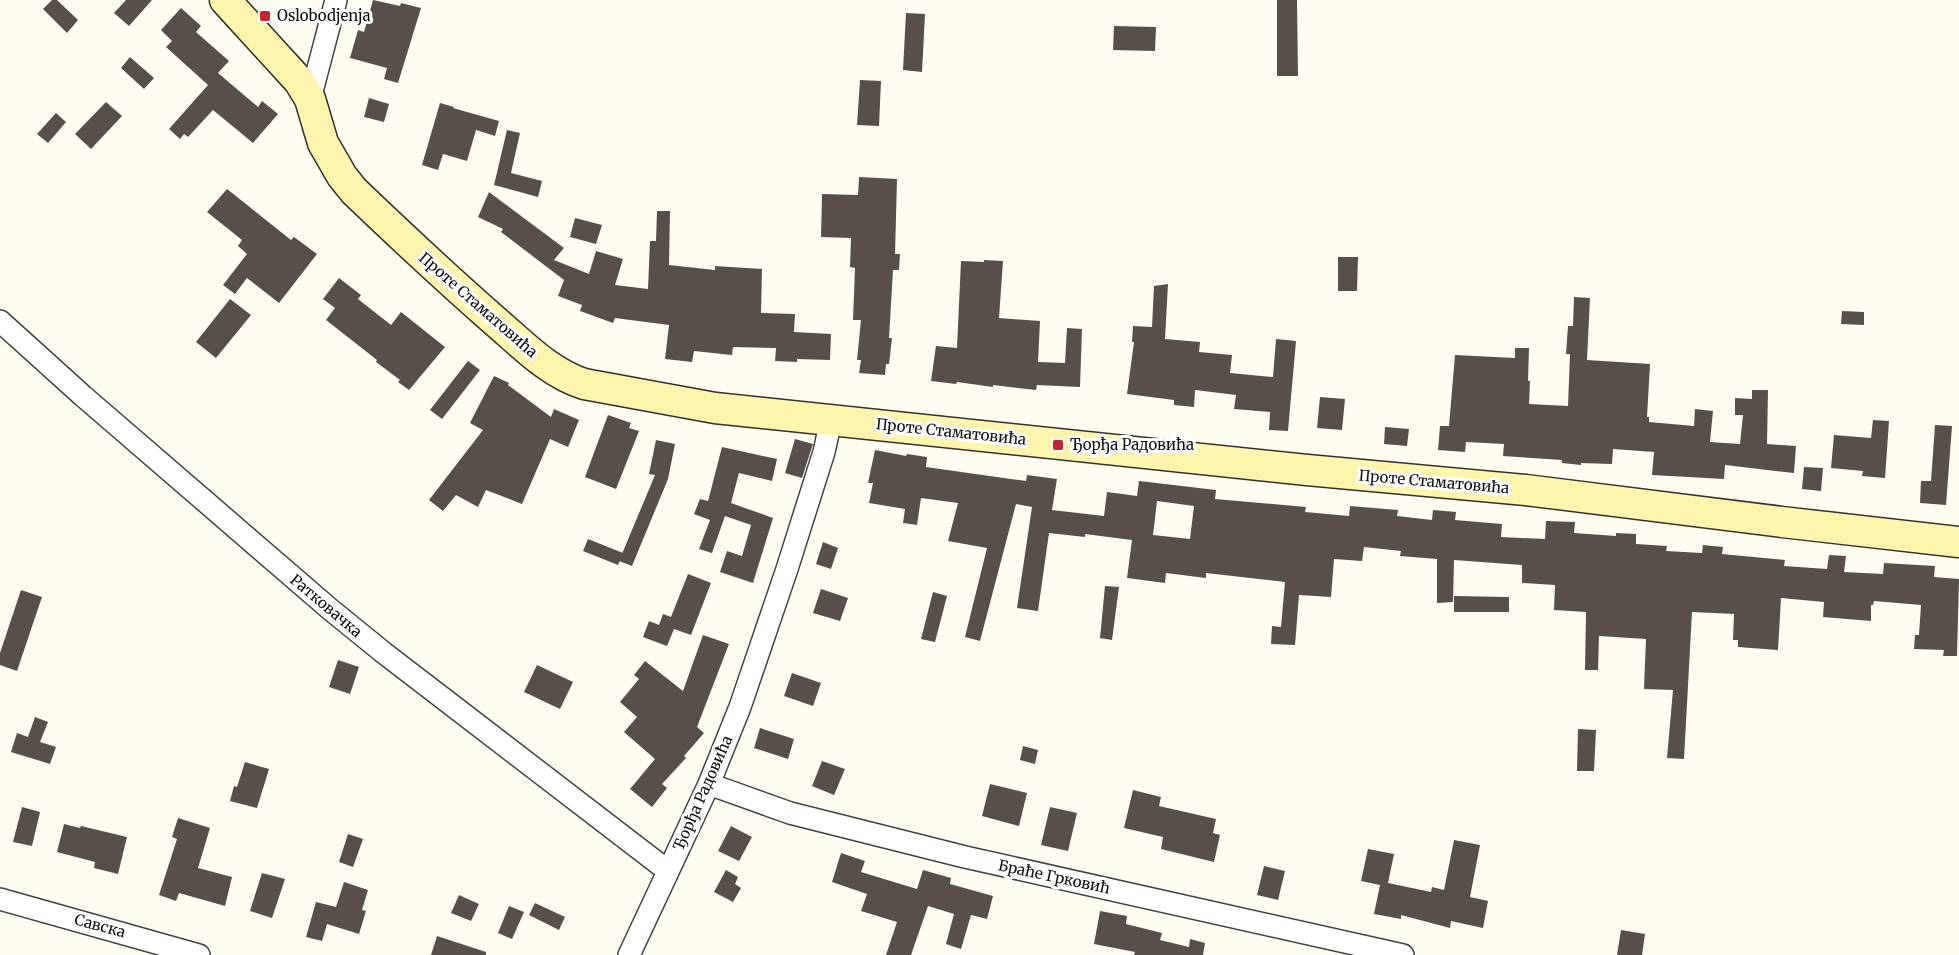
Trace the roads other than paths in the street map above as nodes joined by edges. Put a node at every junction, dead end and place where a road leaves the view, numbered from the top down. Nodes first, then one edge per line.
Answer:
1 (225, 0) edge
2 (336, 0) edge
3 (310, 99) junction
4 (0, 321) edge
5 (831, 420) junction
6 (1959, 542) edge
7 (709, 784) junction
8 (668, 871) junction
9 (0, 899) edge
10 (199, 955) edge
11 (628, 955) edge
12 (1403, 955) edge

1 - 3 street, Проте Стаматовића
2 - 3 street
3 - 5 street, Проте Стаматовића
4 - 8 street, Ратковачка
5 - 6 street, Проте Стаматовића
5 - 7 street, Ђорђа Радовића
7 - 8 street, Ђорђа Радовића
7 - 12 street, Браће Грковић
8 - 11 street, Ђорђа Радовића
9 - 10 street, Савска

